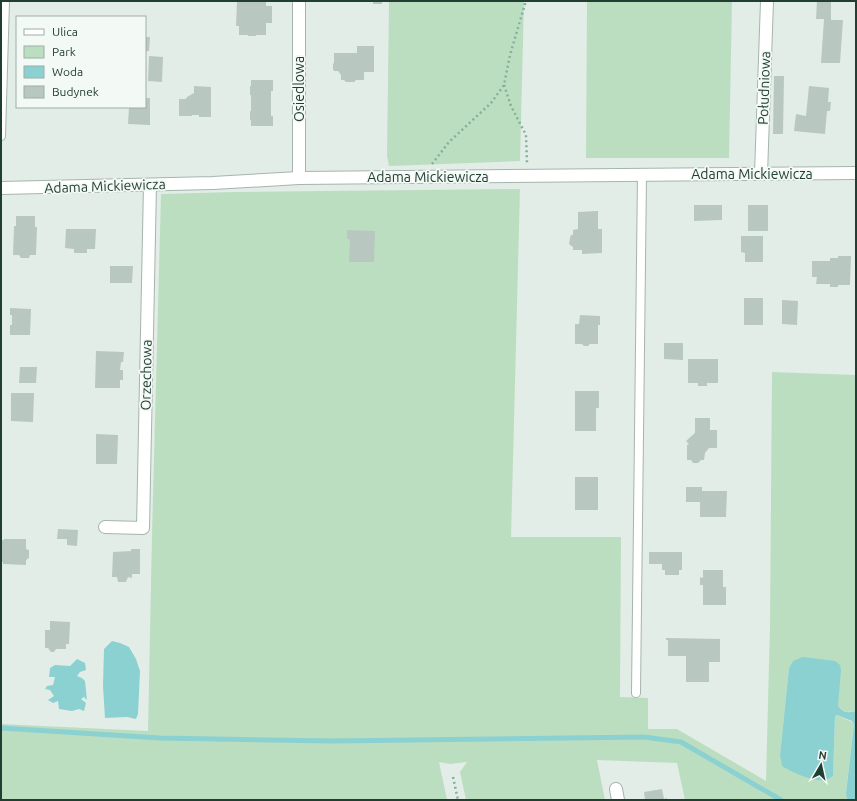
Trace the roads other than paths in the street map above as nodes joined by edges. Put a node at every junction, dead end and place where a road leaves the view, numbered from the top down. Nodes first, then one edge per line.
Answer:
1 (5, 1) edge
2 (299, 1) edge
3 (767, 1) edge
4 (1, 136) edge
5 (761, 174) junction
6 (856, 174) edge
7 (642, 175) junction
8 (299, 178) junction
9 (150, 185) junction
10 (1, 188) edge
11 (105, 527) dead end
12 (636, 693) dead end

1 - 4 lane
2 - 8 street, Osiedlowa
3 - 5 street, Południowa
5 - 6 street, Adama Mickiewicza
5 - 7 street, Adama Mickiewicza
7 - 8 street, Adama Mickiewicza
7 - 12 lane
8 - 9 street, Adama Mickiewicza
9 - 10 street, Adama Mickiewicza
9 - 11 street, Orzechowa

